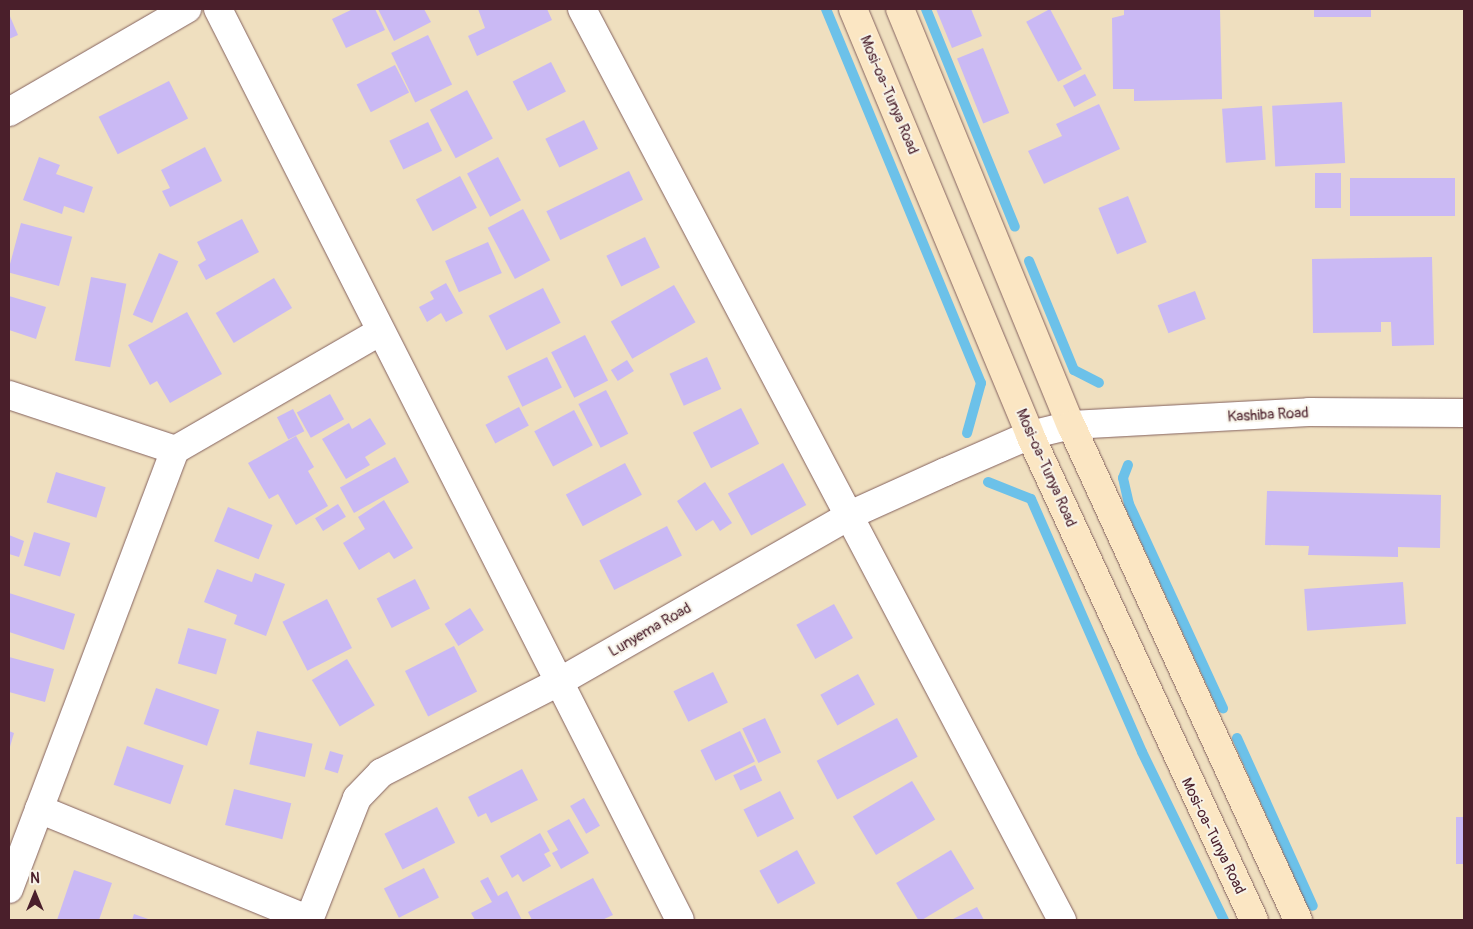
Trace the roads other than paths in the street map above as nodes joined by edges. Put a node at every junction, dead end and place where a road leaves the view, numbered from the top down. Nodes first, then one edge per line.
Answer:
1 (187, 9) edge
2 (218, 9) edge
3 (582, 9) edge
4 (853, 9) edge
5 (900, 9) edge
6 (9, 112) edge
7 (379, 332) junction
8 (9, 395) edge
9 (1464, 413) edge
10 (1072, 425) junction
11 (1030, 435) junction
12 (175, 450) junction
13 (852, 514) junction
14 (559, 682) junction
15 (39, 809) junction
16 (9, 889) edge
17 (310, 920) edge
18 (680, 920) edge
19 (1062, 920) edge
20 (1254, 920) edge
21 (1298, 920) edge

1 - 6 street
2 - 7 street
3 - 13 street
4 - 11 main road, Mosi-oa-Tunya Road
5 - 10 main road
7 - 12 street
7 - 14 street
8 - 12 street
9 - 10 street, Kashiba Road
10 - 11 street, Lunyema Road
10 - 21 main road
11 - 13 street, Lunyema Road
11 - 20 main road, Mosi-oa-Tunya Road
12 - 15 street
13 - 14 street, Lunyema Road
13 - 19 street
14 - 17 street, Lunyema Road
14 - 18 street
15 - 16 street
15 - 17 street

